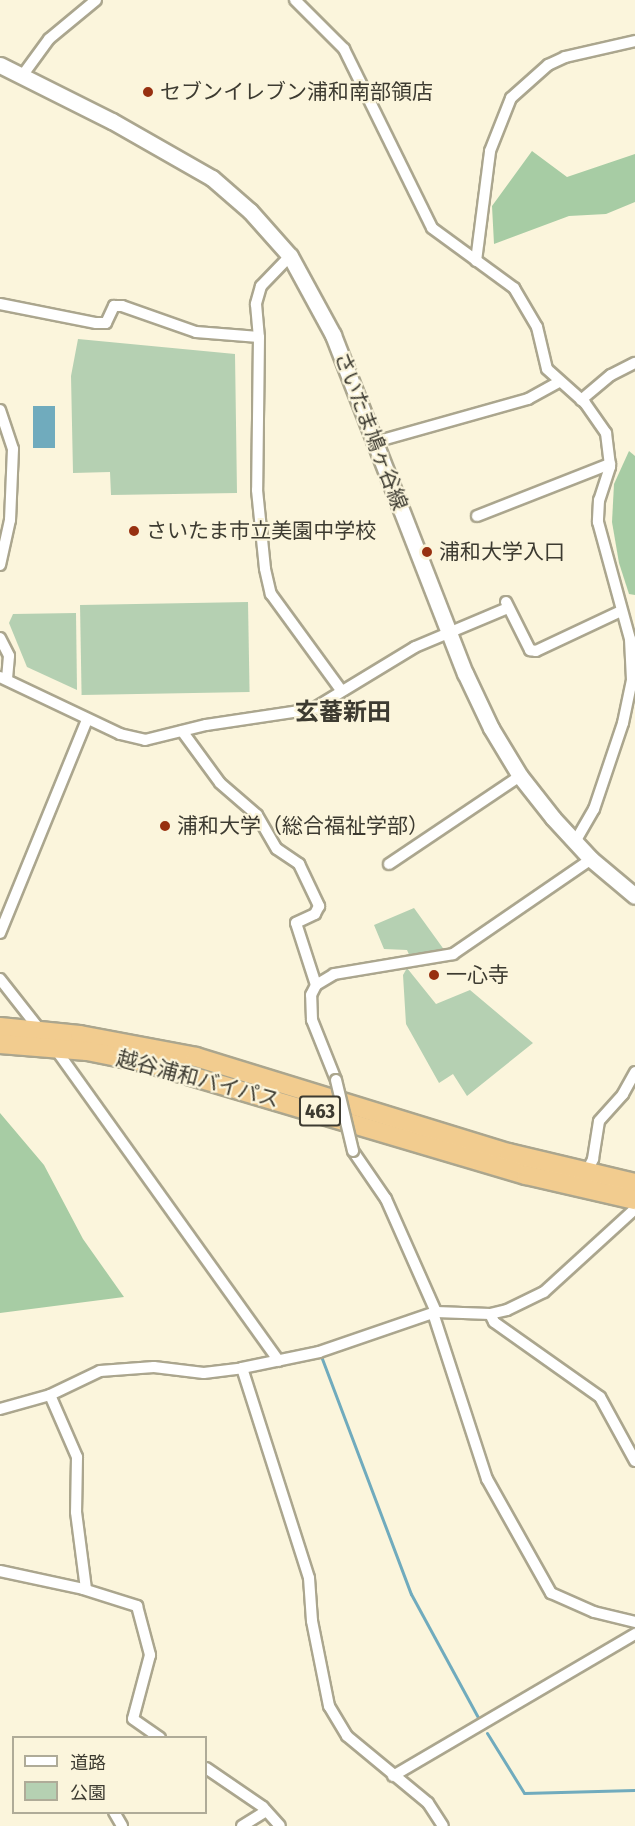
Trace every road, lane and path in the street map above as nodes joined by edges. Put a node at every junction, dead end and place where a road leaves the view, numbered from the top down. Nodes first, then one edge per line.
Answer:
1 (96, 0) edge
2 (295, 0) edge
3 (635, 41) edge
4 (0, 65) edge
5 (22, 76) junction
6 (290, 256) junction
7 (476, 261) junction
8 (0, 304) edge
9 (259, 337) junction
10 (635, 363) edge
11 (560, 382) junction
12 (581, 400) junction
13 (0, 410) edge
14 (375, 442) junction
15 (610, 464) junction
16 (477, 516) dead end
17 (0, 565) edge
18 (621, 611) junction
19 (450, 632) junction
20 (632, 635) edge
21 (0, 639) edge
22 (4, 678) edge
23 (341, 690) junction
24 (87, 720) junction
25 (182, 731) junction
26 (520, 776) junction
27 (574, 843) junction
28 (591, 859) junction
29 (389, 864) dead end
30 (635, 896) edge
31 (0, 933) edge
32 (0, 980) edge
33 (316, 985) junction
34 (0, 1027) edge
35 (40, 1030) junction
36 (0, 1044) edge
37 (55, 1049) junction
38 (635, 1072) edge
39 (586, 1173) junction
40 (635, 1183) edge
41 (635, 1200) edge
42 (635, 1209) edge
43 (434, 1312) junction
44 (490, 1314) junction
45 (279, 1362) junction
46 (242, 1368) junction
47 (50, 1395) junction
48 (0, 1409) edge
49 (635, 1461) edge
50 (0, 1571) edge
51 (86, 1589) junction
52 (635, 1622) edge
53 (635, 1634) edge
54 (158, 1736) edge
55 (207, 1769) edge
56 (393, 1776) junction
57 (266, 1811) junction
58 (242, 1826) edge
59 (280, 1826) edge
60 (443, 1826) edge

1 - 5 street
2 - 7 street
3 - 7 street
4 - 5 main road, さいたま鳩ヶ谷線
5 - 6 main road, さいたま鳩ヶ谷線
6 - 9 street
6 - 14 main road, さいたま鳩ヶ谷線
7 - 11 street
8 - 9 street
9 - 23 street
10 - 12 street
11 - 12 street
11 - 14 street
12 - 15 street
13 - 17 street
14 - 19 main road, さいたま鳩ヶ谷線
15 - 16 street
15 - 18 street
18 - 19 street
18 - 20 street
19 - 23 street
19 - 26 main road, さいたま鳩ヶ谷線
20 - 27 street
21 - 22 street
22 - 24 street
23 - 25 street
24 - 25 street
24 - 31 street
25 - 33 street
26 - 27 main road, さいたま鳩ヶ谷線
26 - 29 street
27 - 28 main road, さいたま鳩ヶ谷線
28 - 30 main road, さいたま鳩ヶ谷線
28 - 33 street
32 - 35 street
33 - 43 street, bridge
34 - 35 highway, 越谷浦和バイパス / 463
35 - 37 street
35 - 39 highway, 越谷浦和バイパス / 463
36 - 37 highway, 越谷浦和バイパス / 463
37 - 41 highway, 越谷浦和バイパス / 463
37 - 45 street
38 - 39 street
39 - 40 highway, 越谷浦和バイパス / 463
42 - 44 street
43 - 44 street
43 - 45 street
43 - 52 street
44 - 49 street
45 - 46 street
46 - 47 street
46 - 56 street
47 - 48 street
47 - 51 street
50 - 51 street
51 - 54 street
53 - 56 street
55 - 57 street
56 - 60 street
57 - 58 street
57 - 59 street

